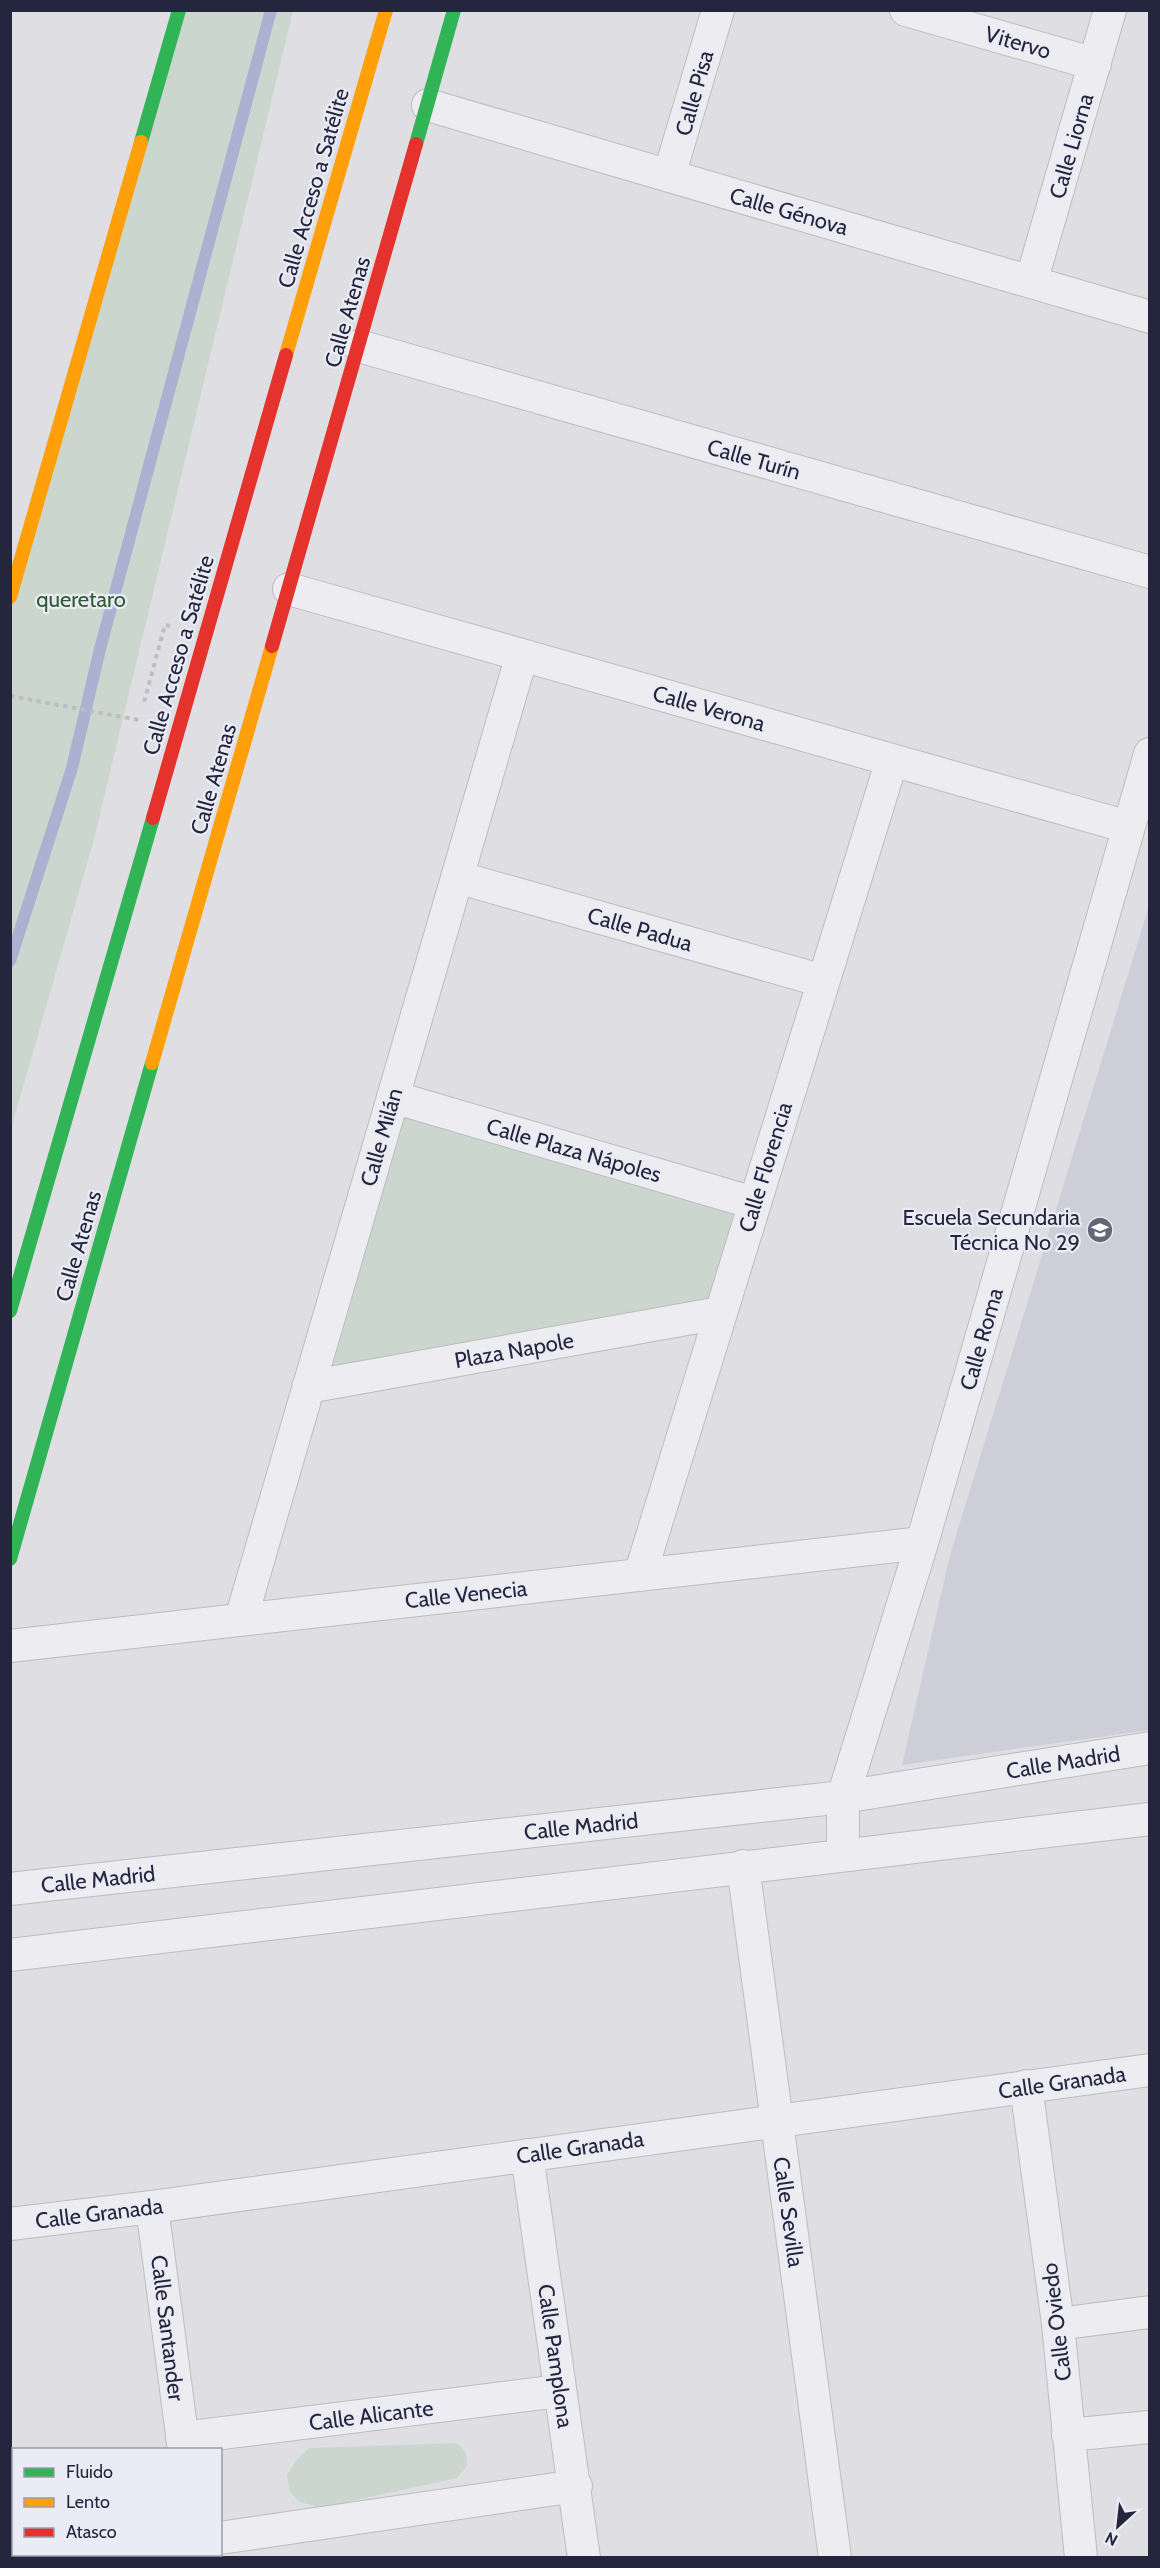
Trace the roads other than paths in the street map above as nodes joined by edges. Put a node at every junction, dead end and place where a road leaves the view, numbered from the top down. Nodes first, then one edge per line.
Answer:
1 (179, 10) edge
2 (386, 10) edge
3 (453, 10) edge
4 (718, 10) edge
5 (906, 10) edge
6 (1110, 10) edge
7 (1095, 64) junction
8 (428, 105) junction
9 (669, 176) junction
10 (1030, 282) junction
11 (1149, 317) edge
12 (359, 346) junction
13 (1149, 572) edge
14 (289, 590) junction
15 (10, 597) edge
16 (522, 655) junction
17 (1149, 754) edge
18 (892, 760) junction
19 (1128, 827) junction
20 (457, 877) junction
21 (823, 981) junction
22 (393, 1097) junction
23 (754, 1203) junction
24 (10, 1311) edge
25 (720, 1313) junction
26 (308, 1387) junction
27 (922, 1543) junction
28 (10, 1559) edge
29 (640, 1575) junction
30 (241, 1619) junction
31 (10, 1646) edge
32 (1149, 1748) edge
33 (843, 1797) junction
34 (1149, 1819) edge
35 (843, 1854) junction
36 (743, 1866) junction
37 (10, 1889) edge
38 (10, 1955) edge
39 (1149, 2070) edge
40 (1026, 2086) junction
41 (777, 2120) junction
42 (527, 2155) junction
43 (152, 2207) junction
44 (10, 2224) edge
45 (1149, 2312) edge
46 (1058, 2324) junction
47 (559, 2391) junction
48 (1149, 2427) edge
49 (1068, 2435) junction
50 (183, 2444) edge
51 (576, 2486) junction
52 (222, 2538) edge
53 (584, 2558) edge
54 (835, 2558) edge
55 (1081, 2558) edge

1 - 15 main road
2 - 24 main road, Calle Acceso a Satélite
3 - 8 main road, Calle Atenas
4 - 9 street, Calle Pisa
5 - 7 street, Vitervo
6 - 7 street, Calle Liorna
7 - 10 street, Calle Liorna
8 - 9 street, Calle Génova
8 - 12 main road, Calle Atenas
9 - 10 street, Calle Génova
10 - 11 street, Calle Génova
12 - 13 street, Calle Turín
12 - 14 main road, Calle Atenas
14 - 16 street, Calle Verona
14 - 28 main road, Calle Atenas
16 - 18 street, Calle Verona
16 - 20 street, Calle Milán
17 - 19 street, Calle Roma
18 - 19 street, Calle Verona
18 - 21 street, Calle Florencia
19 - 27 street, Calle Roma
20 - 21 street, Calle Padua
20 - 22 street, Calle Milán
21 - 23 street, Calle Florencia
22 - 23 street, Calle Plaza Nápoles
22 - 26 street, Calle Milán
23 - 25 street, Calle Florencia
25 - 26 street, Plaza Napole
25 - 29 street, Calle Florencia
26 - 30 street, Calle Milán
27 - 29 street, Calle Venecia
27 - 33 street, Calle Roma
29 - 30 street, Calle Venecia
30 - 31 street, Calle Venecia
32 - 33 street, Calle Madrid
33 - 35 street, Calle Roma
33 - 37 street, Calle Madrid
34 - 35 street
35 - 36 street
36 - 38 street
36 - 41 street, Calle Sevilla
39 - 40 street, Calle Granada
40 - 41 street, Calle Granada
40 - 46 street, Calle Oviedo
41 - 42 street, Calle Granada
41 - 54 street, Calle Sevilla
42 - 43 street, Calle Granada
42 - 47 street, Calle Pamplona
43 - 44 street, Calle Granada
43 - 50 street, Calle Santander
45 - 46 street
46 - 49 street, Calle Oviedo
47 - 50 street, Calle Alicante
47 - 51 street, Calle Pamplona
48 - 49 street
49 - 55 street, Calle Oviedo
51 - 52 street
51 - 53 street, Calle Pamplona

